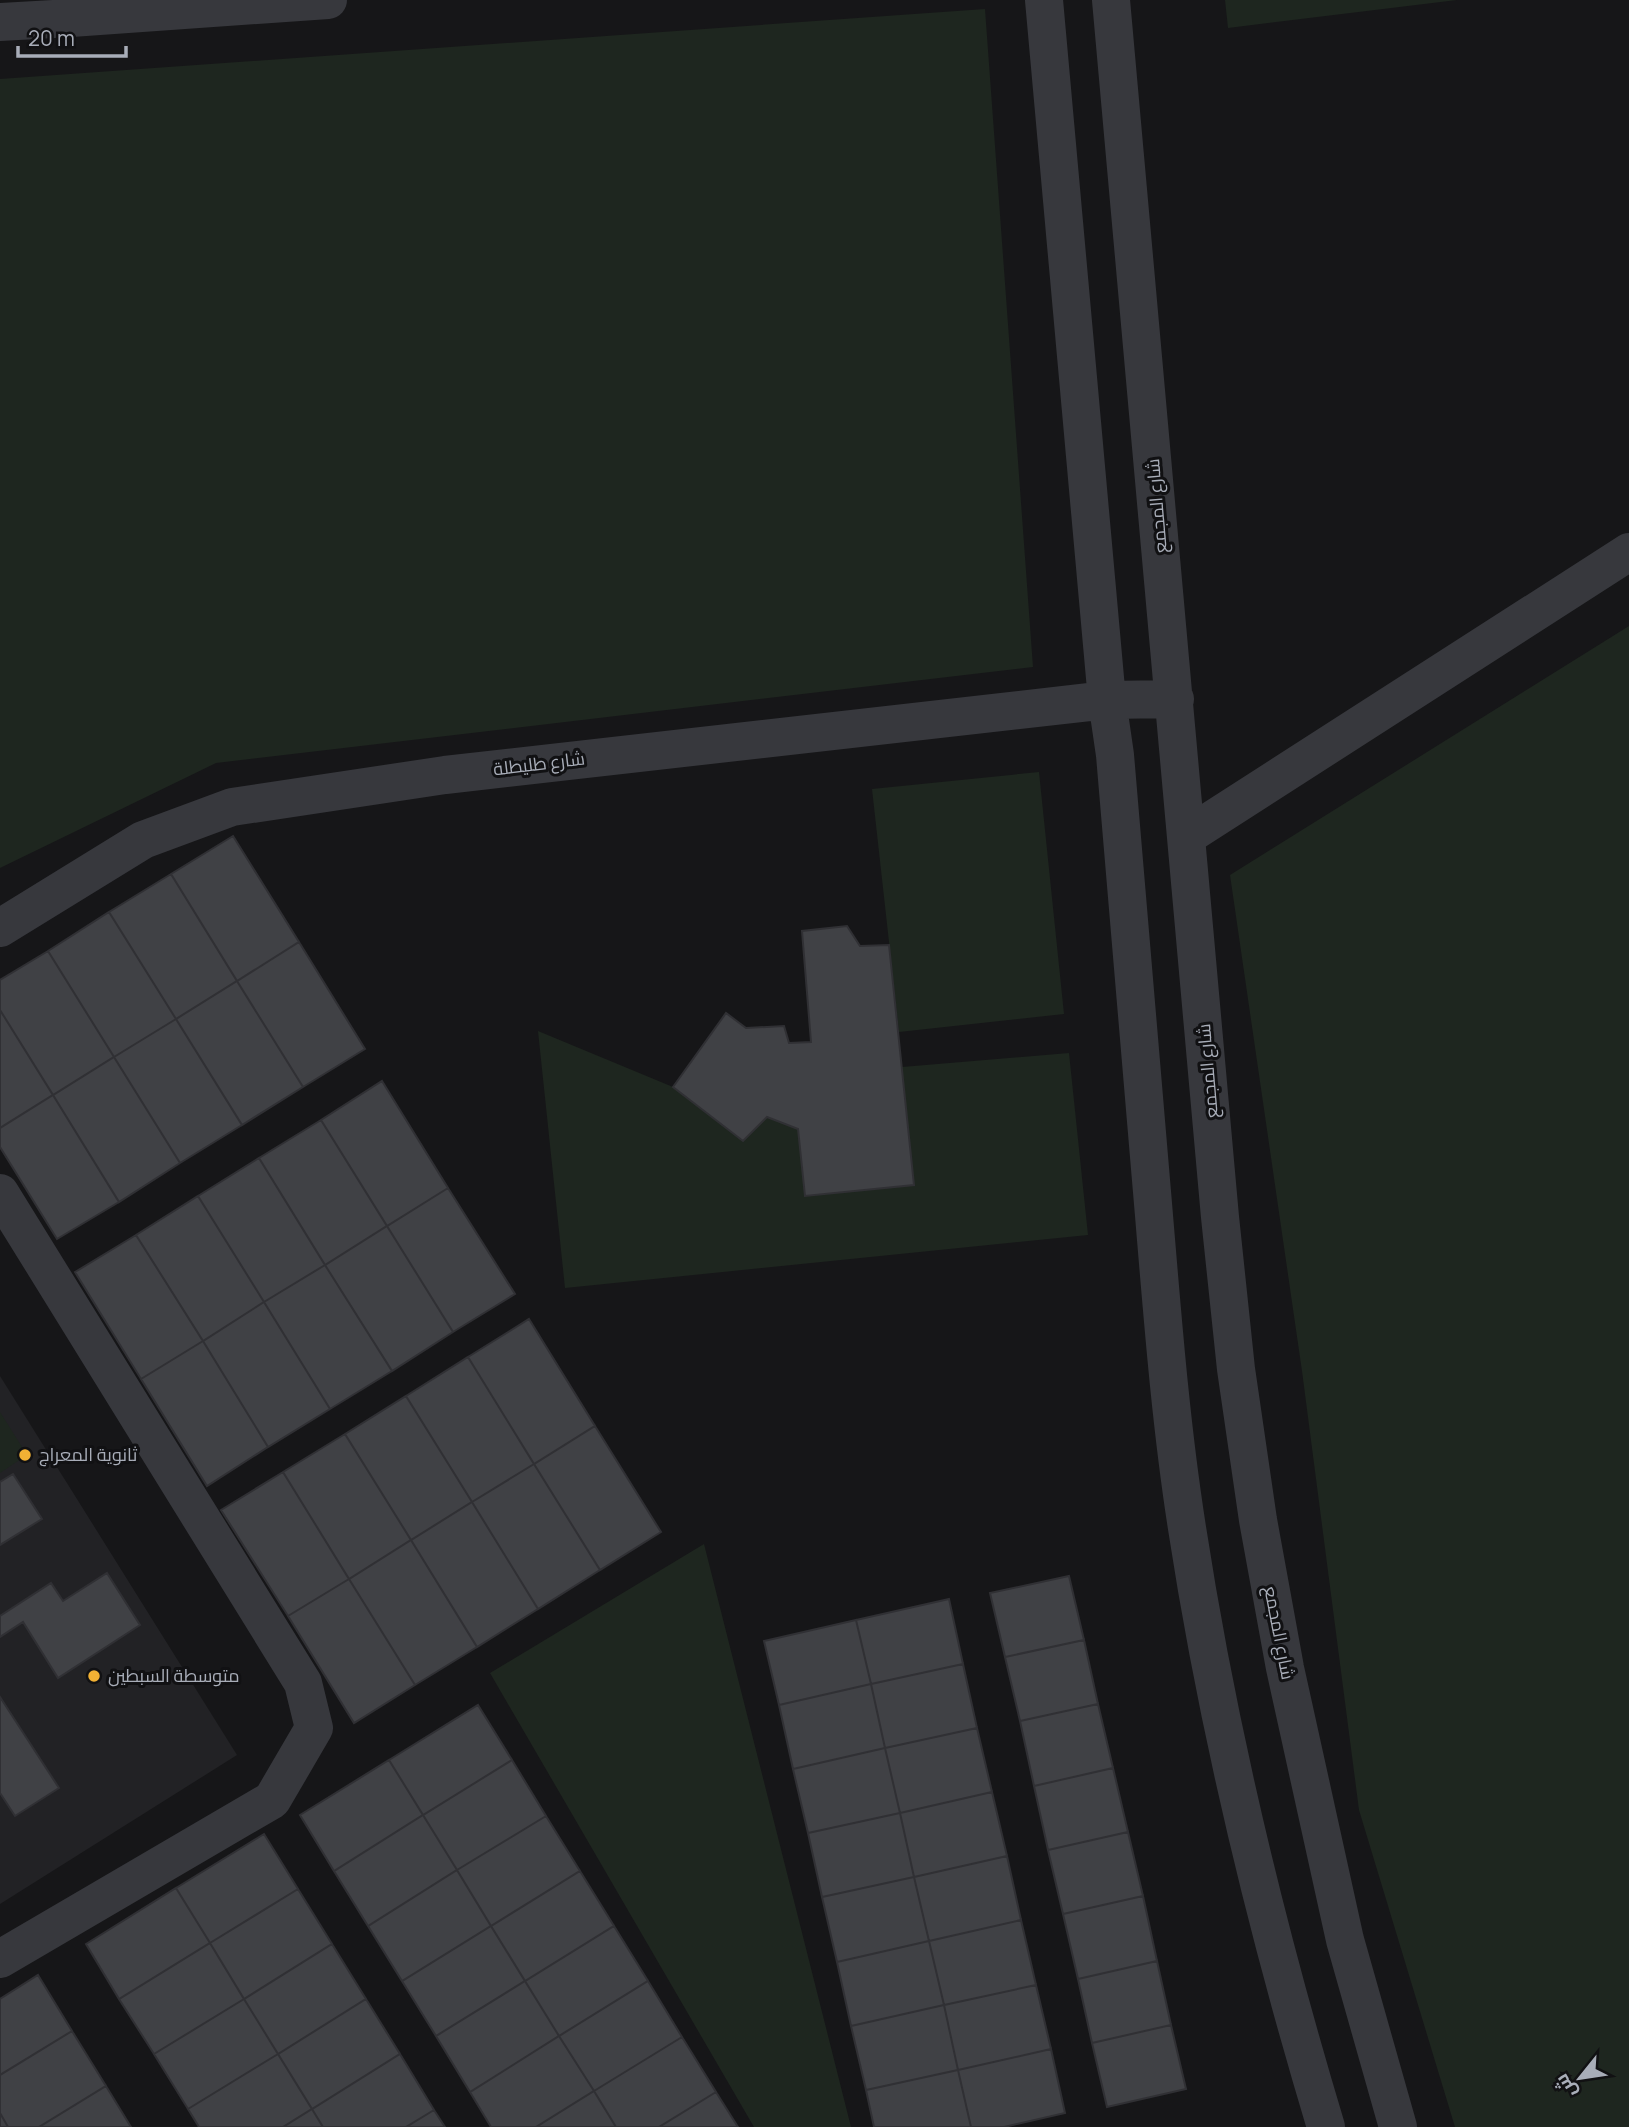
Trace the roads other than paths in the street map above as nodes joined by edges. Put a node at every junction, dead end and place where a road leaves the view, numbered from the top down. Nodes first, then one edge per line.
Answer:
1 (328, 0) edge
2 (1044, 0) edge
3 (1111, 0) edge
4 (82, 6) edge
5 (0, 22) edge
6 (1629, 552) edge
7 (1175, 699) junction
8 (1107, 700) junction
9 (1187, 836) junction
10 (0, 928) edge
11 (0, 1193) edge
12 (0, 1959) edge
13 (1326, 2127) edge
14 (1398, 2127) edge

1 - 4 street
2 - 8 street
3 - 7 street, شارع المجمع
4 - 5 street
6 - 9 street
7 - 8 street, شارع طليطلة
7 - 9 street, شارع المجمع
8 - 10 street, شارع طليطلة
8 - 13 street
9 - 14 street, شارع المجمع
11 - 12 street

